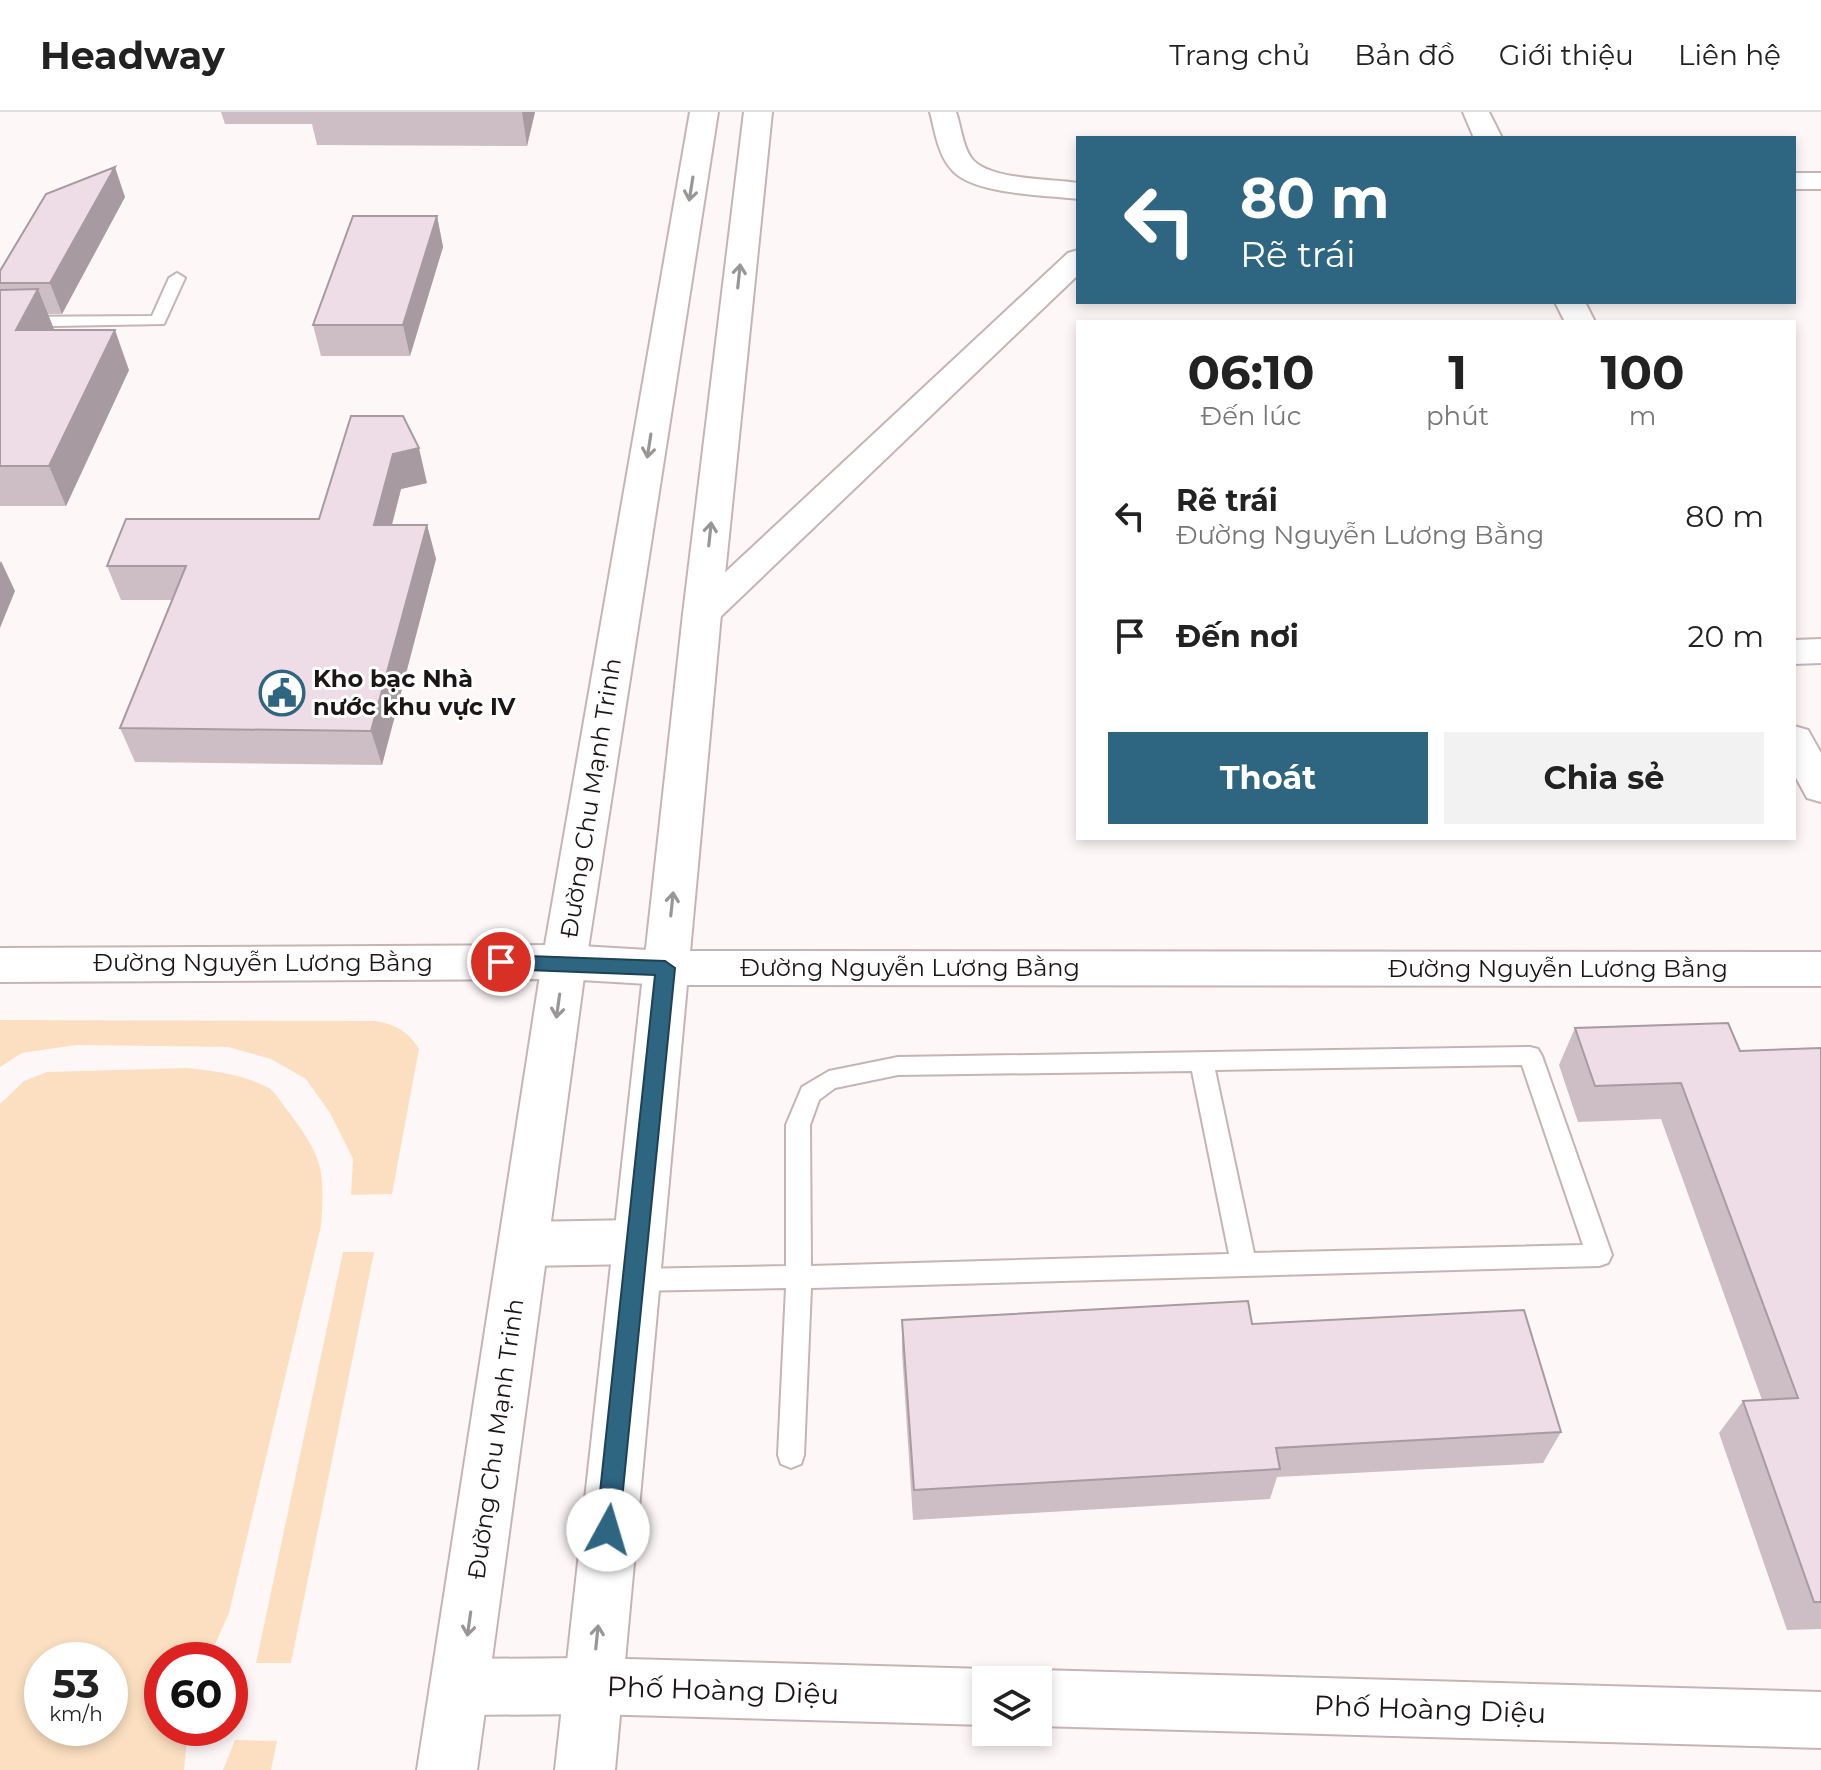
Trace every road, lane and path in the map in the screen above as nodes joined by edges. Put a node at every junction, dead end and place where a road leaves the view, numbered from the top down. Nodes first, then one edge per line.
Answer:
1 (704, 112) edge
2 (758, 112) edge
3 (943, 112) edge
4 (1476, 112) edge
5 (1487, 136) edge
6 (1796, 181) edge
7 (1821, 181) edge
8 (1076, 191) edge
9 (1076, 261) edge
10 (177, 278) dead end
11 (0, 322) edge
12 (702, 614) junction
13 (1821, 651) edge
14 (1796, 652) edge
15 (1796, 743) edge
16 (1821, 788) edge
17 (564, 962) junction
18 (0, 965) edge
19 (665, 968) junction
20 (1821, 969) edge
21 (1202, 1063) junction
22 (524, 1244) junction
23 (635, 1261) junction
24 (1244, 1264) junction
25 (799, 1277) junction
26 (791, 1455) dead end
27 (592, 1686) junction
28 (460, 1687) junction
29 (972, 1697) edge
30 (1052, 1698) edge
31 (1821, 1720) edge
32 (447, 1770) edge
33 (585, 1770) edge

1 -> 17 main road, Đường Chu Mạnh Trinh
12 -> 2 main road
3 - 8 street
4 - 5 street
6 - 7 street
9 - 12 street
10 - 11 lane
19 -> 12 main road
13 - 14 street
15 - 16 street
17 - 18 main road, Đường Nguyễn Lương Bằng
17 - 19 main road, Đường Nguyễn Lương Bằng
17 -> 22 main road, Đường Chu Mạnh Trinh
19 - 20 main road, Đường Nguyễn Lương Bằng
19 - 23 main road
21 - 24 lane
21 - 24 lane
21 - 25 lane
22 - 23 main road
22 -> 28 main road, Đường Chu Mạnh Trinh
23 - 25 lane
27 -> 23 main road
24 - 25 lane
25 - 26 lane
27 - 28 street, Phố Hoàng Diệu
27 - 29 street, Phố Hoàng Diệu
27 - 33 main road
28 - 32 main road, Đường Chu Mạnh Trinh
30 - 31 street, Phố Hoàng Diệu

